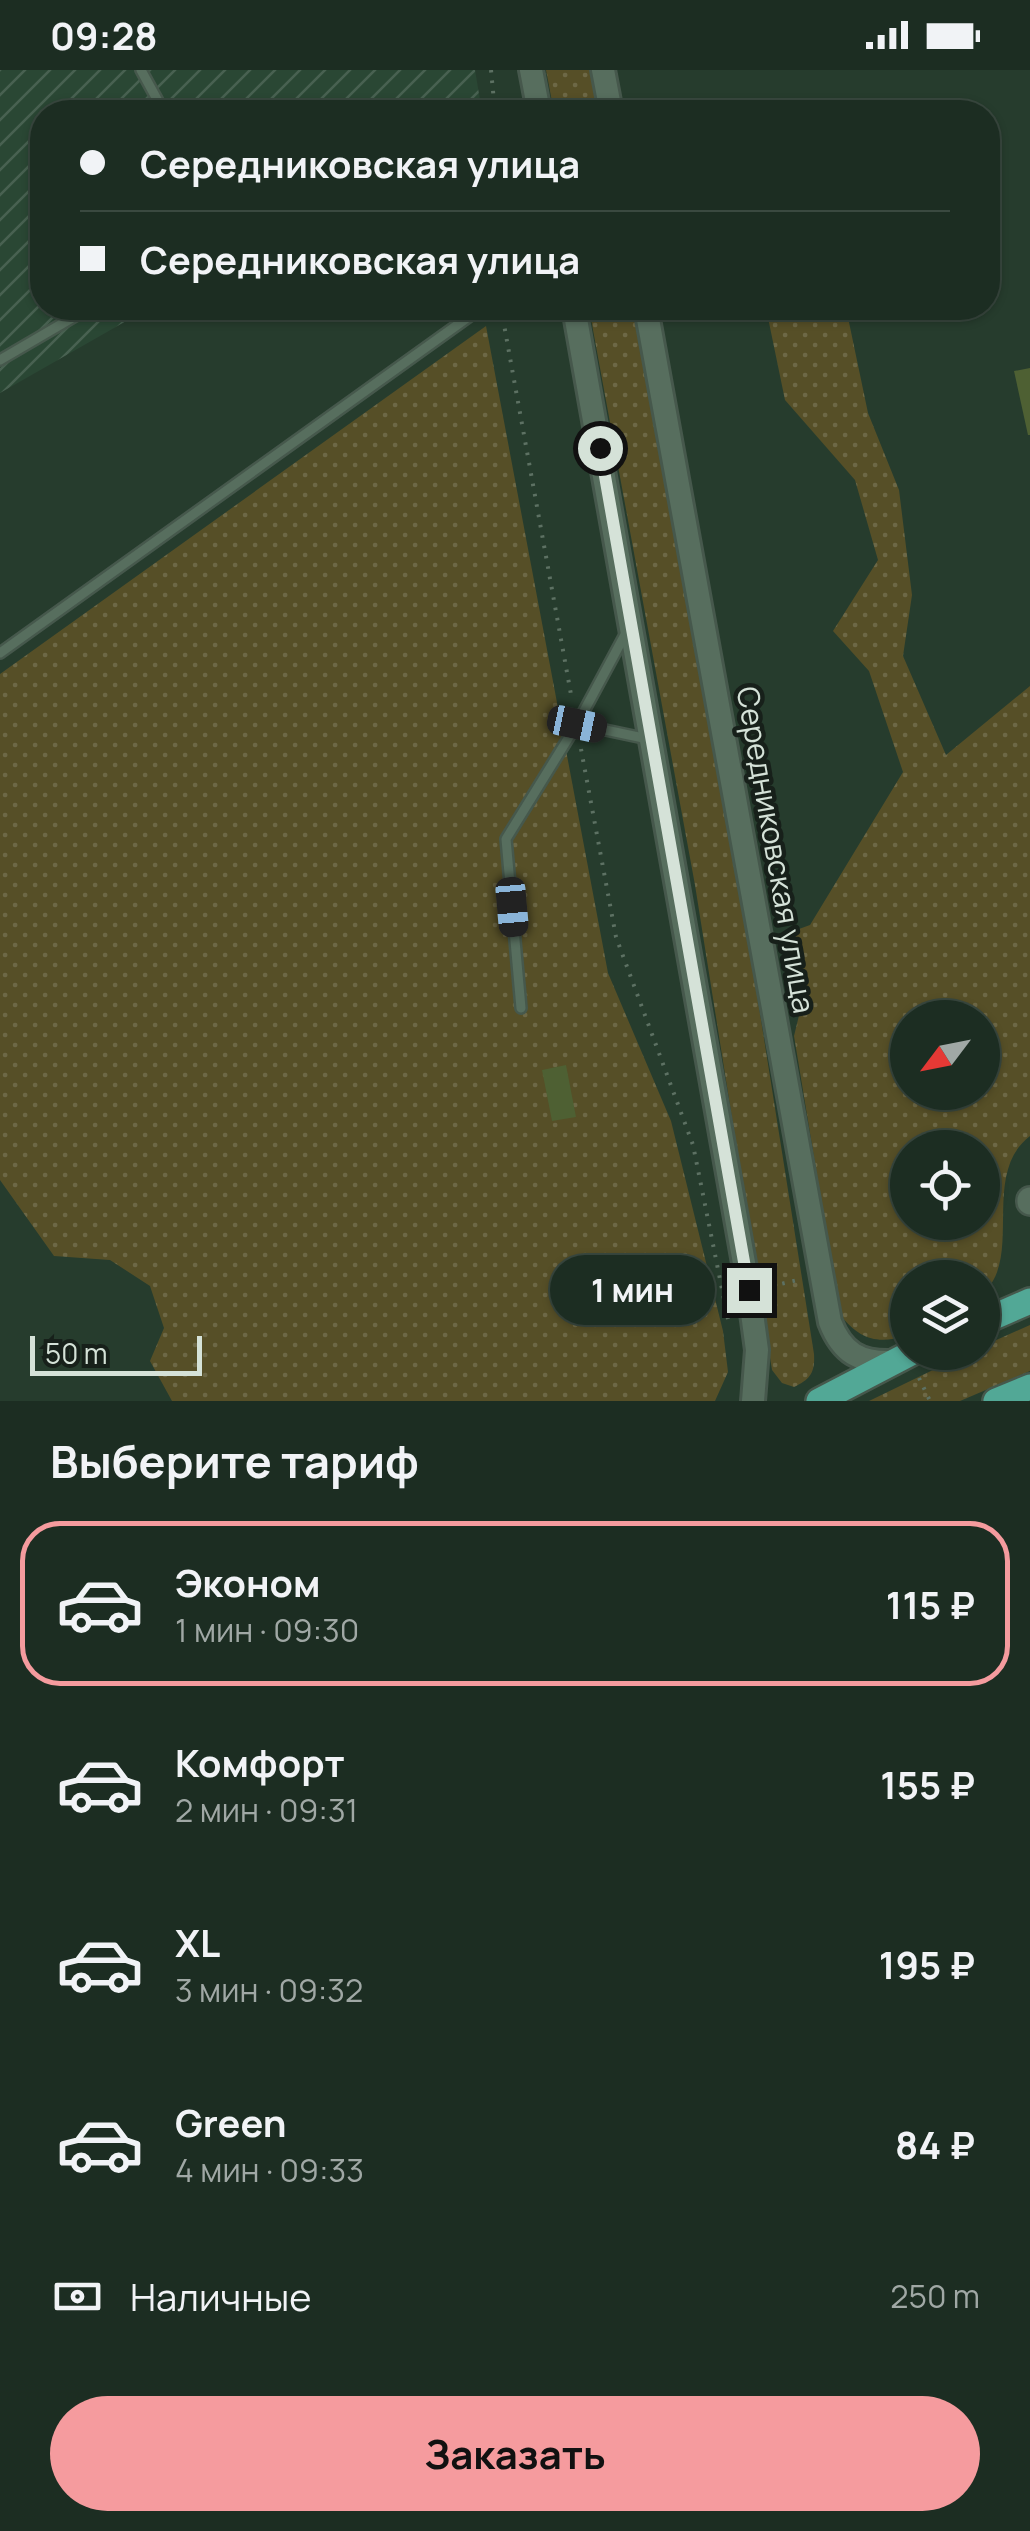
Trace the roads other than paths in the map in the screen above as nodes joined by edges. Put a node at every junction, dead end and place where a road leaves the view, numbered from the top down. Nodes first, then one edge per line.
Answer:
1 (141, 70) edge
2 (531, 70) edge
3 (604, 70) edge
4 (157, 100) edge
5 (537, 100) edge
6 (609, 100) edge
7 (69, 320) edge
8 (464, 320) edge
9 (576, 320) edge
10 (648, 320) edge
11 (0, 360) edge
12 (631, 624) junction
13 (0, 653) edge
14 (577, 724) junction
15 (651, 740) junction
16 (521, 1008) dead end
17 (1030, 1301) edge
18 (1000, 1314) edge
19 (890, 1363) edge
20 (892, 1370) edge
21 (1030, 1387) edge
22 (753, 1401) edge
23 (819, 1401) edge
24 (996, 1401) edge

1 - 4 lane
2 - 5 street
3 - 6 street
7 - 11 lane
8 - 13 lane
9 - 12 street
10 - 19 street, Середниковская улица
12 - 14 lane
12 - 15 street
14 - 15 lane
14 - 16 lane
15 - 22 street
17 - 18 main road
20 - 23 main road
21 - 24 main road

